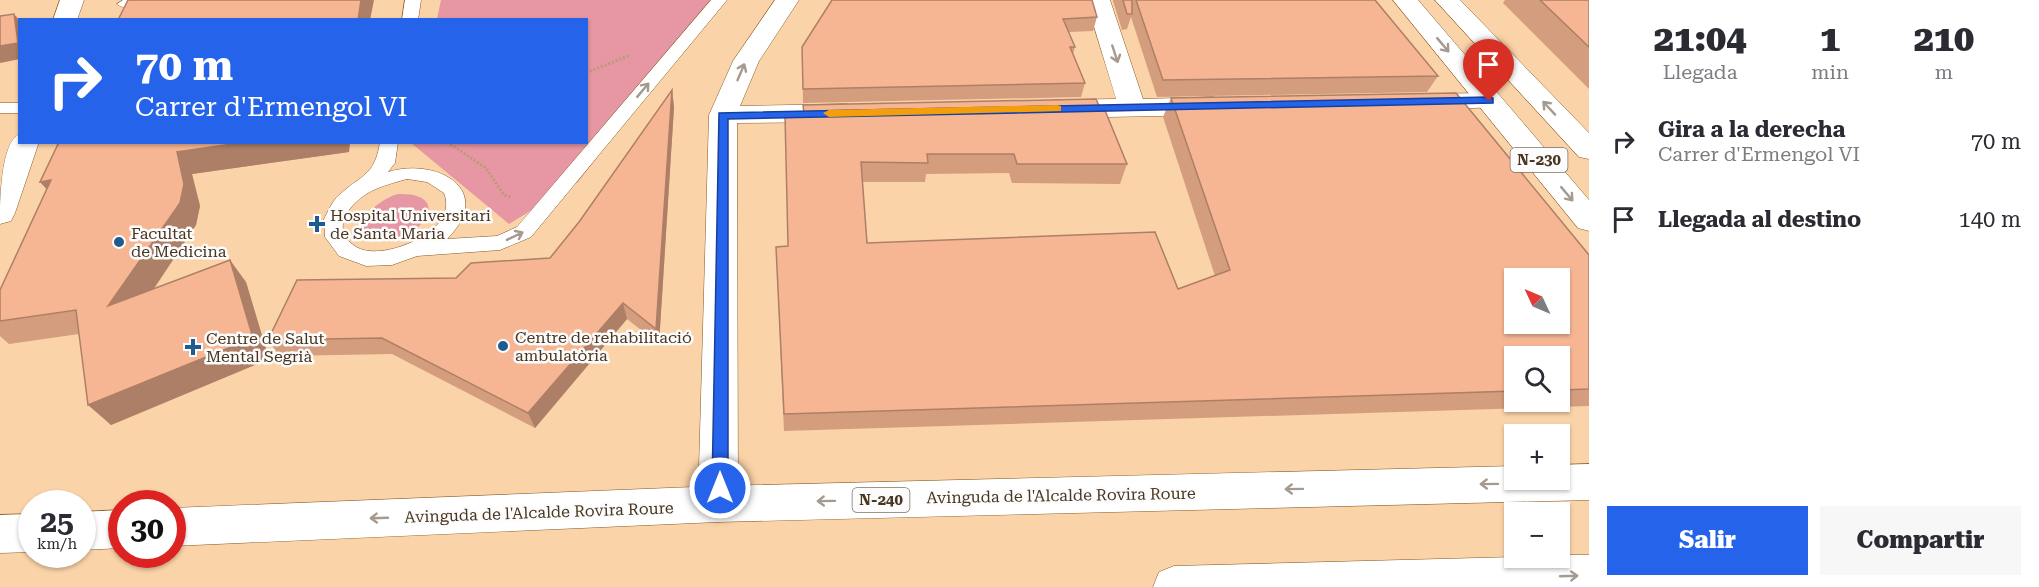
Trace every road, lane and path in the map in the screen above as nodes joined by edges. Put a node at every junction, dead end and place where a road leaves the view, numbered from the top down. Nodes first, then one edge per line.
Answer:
1 (72, 0) edge
2 (158, 0) edge
3 (413, 0) edge
4 (719, 0) edge
5 (787, 0) edge
6 (1098, 0) edge
7 (1405, 0) edge
8 (1447, 0) edge
9 (125, 4) edge
10 (66, 18) edge
11 (410, 18) edge
12 (640, 51) dead end
13 (588, 72) edge
14 (1489, 101) junction
15 (1392, 103) edge
16 (1239, 105) edge
17 (1132, 107) junction
18 (0, 108) edge
19 (18, 108) edge
20 (1028, 109) edge
21 (877, 112) edge
22 (723, 115) junction
23 (24, 144) edge
24 (389, 144) edge
25 (450, 144) edge
26 (1589, 150) edge
27 (368, 184) junction
28 (517, 199) dead end
29 (0, 213) edge
30 (1589, 220) edge
31 (417, 249) junction
32 (1589, 482) edge
33 (718, 504) junction
34 (186, 526) edge
35 (18, 533) edge
36 (0, 534) edge
37 (1589, 575) edge
38 (1174, 587) edge

1 - 10 main road
2 - 9 lane
3 - 11 lane
31 -> 4 lane
22 -> 5 main road
6 -> 17 main road
7 -> 14 main road, N-230
26 -> 8 main road, N-230
12 - 13 path
14 - 15 main road
14 -> 30 main road, N-230
16 - 17 main road
17 - 20 main road
18 - 19 lane
21 - 22 main road
22 - 33 main road
23 - 29 main road
24 - 27 lane
25 - 28 path
27 - 31 lane
27 - 31 lane
32 -> 33 main road, Avinguda de l'Alcalde Rovira Roure / N-240
33 -> 34 main road, Avinguda de l'Alcalde Rovira Roure / N-240
35 - 36 main road
38 -> 37 main road

